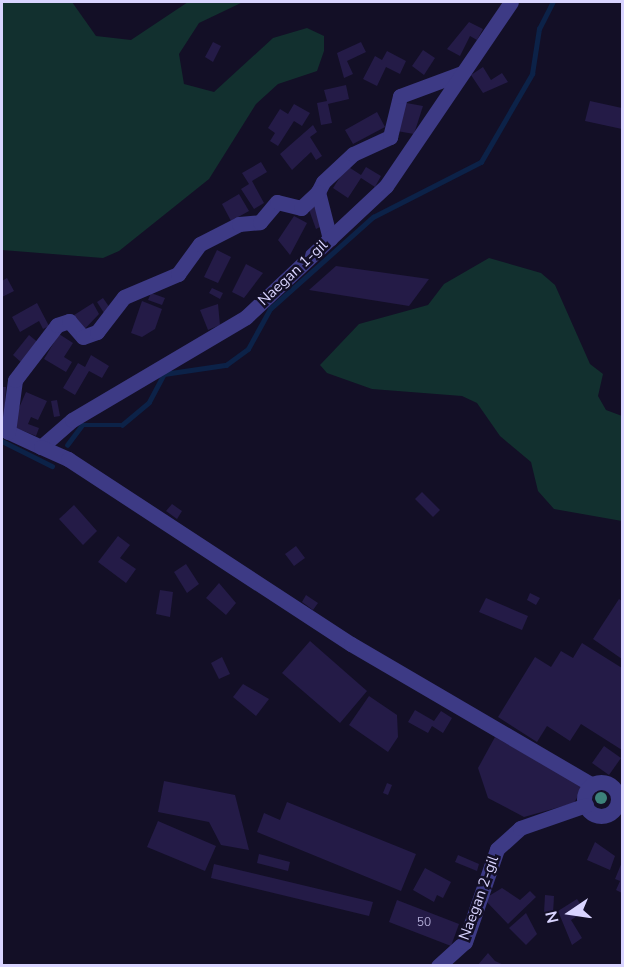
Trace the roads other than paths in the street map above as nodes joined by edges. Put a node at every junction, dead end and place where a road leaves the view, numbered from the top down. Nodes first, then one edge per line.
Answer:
1 (511, 2) edge
2 (462, 73) junction
3 (318, 192) junction
4 (330, 238) junction
5 (4, 431) edge
6 (41, 447) junction
7 (592, 785) junction
8 (620, 789) edge
9 (586, 805) junction
10 (618, 818) edge
11 (438, 966) edge

1 - 2 lane, Naegan 1-gil
2 - 3 lane
2 - 4 lane, Naegan 1-gil
3 - 4 lane
3 - 5 lane
4 - 6 lane, Naegan 1-gil
5 - 6 lane
6 - 7 lane
7 - 8 lane
7 - 9 lane
8 - 10 lane
9 - 10 lane
9 - 11 lane, Naegan 2-gil

